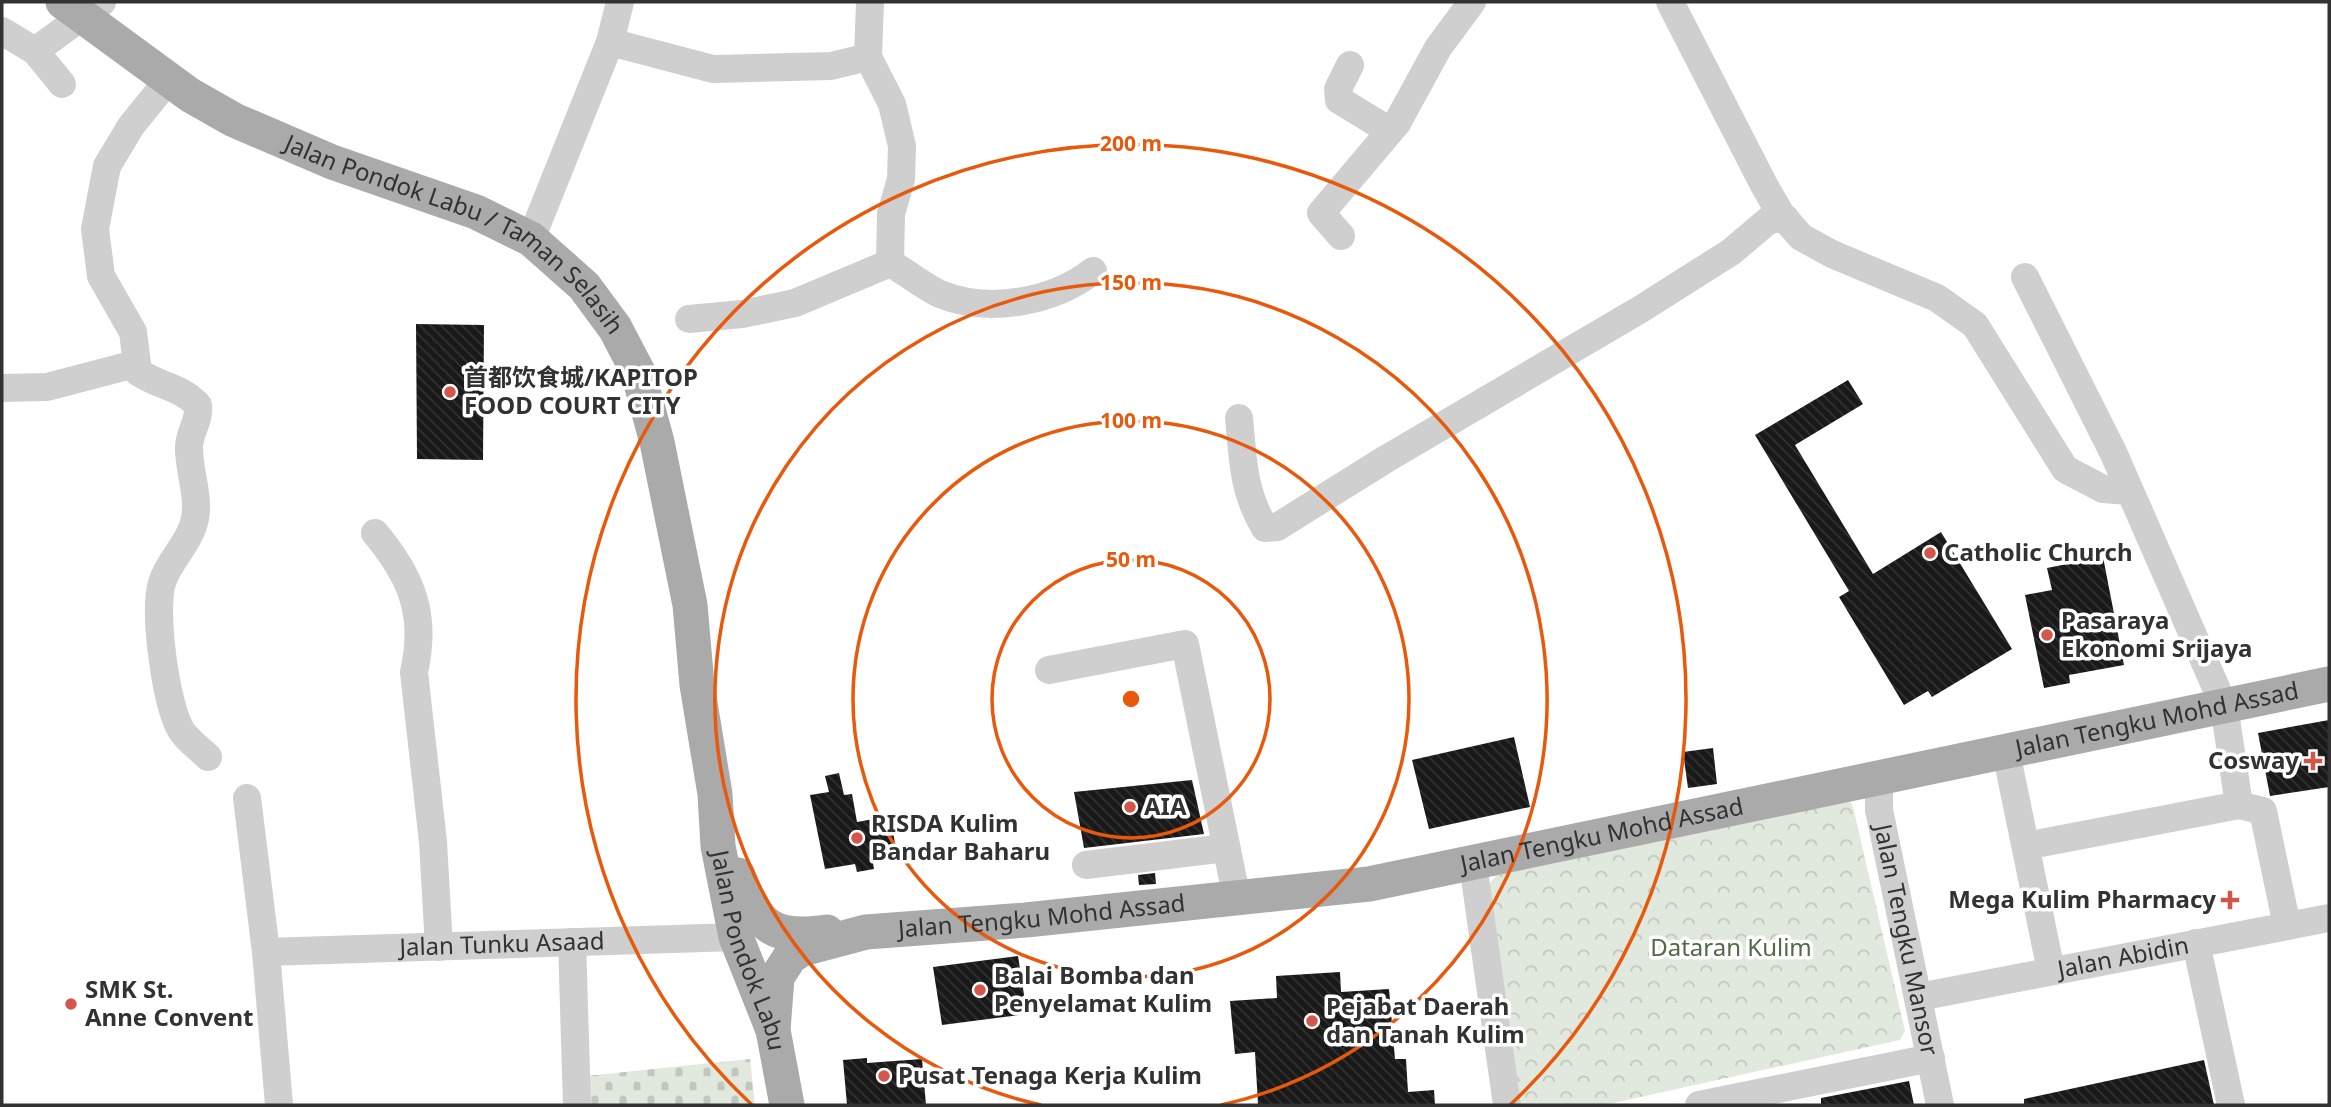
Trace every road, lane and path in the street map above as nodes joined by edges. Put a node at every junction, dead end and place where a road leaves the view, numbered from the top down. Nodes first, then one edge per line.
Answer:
1 (620, 2) edge
2 (870, 2) edge
3 (1472, 2) edge
4 (1670, 2) edge
5 (83, 6) edge
6 (2, 32) edge
7 (610, 43) junction
8 (35, 51) junction
9 (868, 57) junction
10 (1350, 65) dead end
11 (169, 79) junction
12 (62, 84) dead end
13 (1391, 131) junction
14 (1783, 216) junction
15 (1341, 236) dead end
16 (531, 239) junction
17 (890, 263) junction
18 (1093, 271) dead end
19 (2025, 277) dead end
20 (689, 319) dead end
21 (135, 364) junction
22 (2, 388) edge
23 (1239, 418) dead end
24 (2129, 491) junction
25 (376, 533) dead end
26 (1049, 670) dead end
27 (2329, 684) edge
28 (2224, 706) junction
29 (2006, 752) junction
30 (208, 757) dead end
31 (1886, 777) junction
32 (715, 794) junction
33 (247, 798) dead end
34 (2239, 805) junction
35 (2026, 846) junction
36 (1226, 848) junction
37 (1474, 864) junction
38 (1086, 865) dead end
39 (1237, 899) junction
40 (2329, 918) edge
41 (2287, 926) junction
42 (866, 932) junction
43 (736, 937) junction
44 (572, 942) junction
45 (2196, 943) junction
46 (439, 947) junction
47 (266, 952) junction
48 (2051, 971) junction
49 (1919, 997) junction
50 (773, 1030) junction
51 (1931, 1058) junction
52 (279, 1105) edge
53 (577, 1105) edge
54 (787, 1105) edge
55 (1507, 1105) edge
56 (1699, 1105) edge
57 (1940, 1105) edge
58 (2231, 1105) edge

1 - 7 street
2 - 9 street
3 - 13 street
4 - 14 street
5 - 8 street
5 - 11 main road, Jalan Pondok Labu / Taman Selasih
6 - 8 street
7 - 9 street
7 - 16 street
8 - 12 street
9 - 17 street
10 - 13 street
11 - 16 main road, Jalan Pondok Labu / Taman Selasih
11 - 21 street
13 - 15 street
14 - 23 street
14 - 24 street
16 - 32 main road, Jalan Pondok Labu / Taman Selasih
17 - 18 street
17 - 20 street
19 - 24 street
21 - 22 street
21 - 30 street
24 - 28 street
25 - 46 street
26 - 36 street
27 - 28 main road, Jalan Tengku Mohd Assad
28 - 29 main road, Jalan Tengku Mohd Assad
28 - 34 street
29 - 31 main road, Jalan Tengku Mohd Assad
29 - 35 street
31 - 37 main road, Jalan Tengku Mohd Assad
31 - 49 street, Jalan Tengku Mansor
32 - 42 main road, Jalan Tengku Mohd Assad
32 - 43 main road, Jalan Pondok Labu
33 - 47 street
34 - 35 street
34 - 41 street
35 - 48 street
36 - 38 street
36 - 39 street
37 - 39 main road, Jalan Tengku Mohd Assad
37 - 55 street
39 - 42 main road, Jalan Tengku Mohd Assad
40 - 41 street, Jalan Abidin
41 - 45 street, Jalan Abidin
42 - 50 main road, Jalan Tengku Mohd Assad
43 - 44 street, Jalan Tunku Asaad
43 - 50 main road, Jalan Pondok Labu
44 - 46 street, Jalan Tunku Asaad
44 - 53 street
45 - 48 street, Jalan Abidin
45 - 58 street
46 - 47 street, Jalan Tunku Asaad
47 - 52 street
48 - 49 street, Jalan Abidin
49 - 51 street, Jalan Tengku Mansor
50 - 54 main road, Jalan Pondok Labu
51 - 56 street
51 - 57 street, Jalan Tengku Mansor

